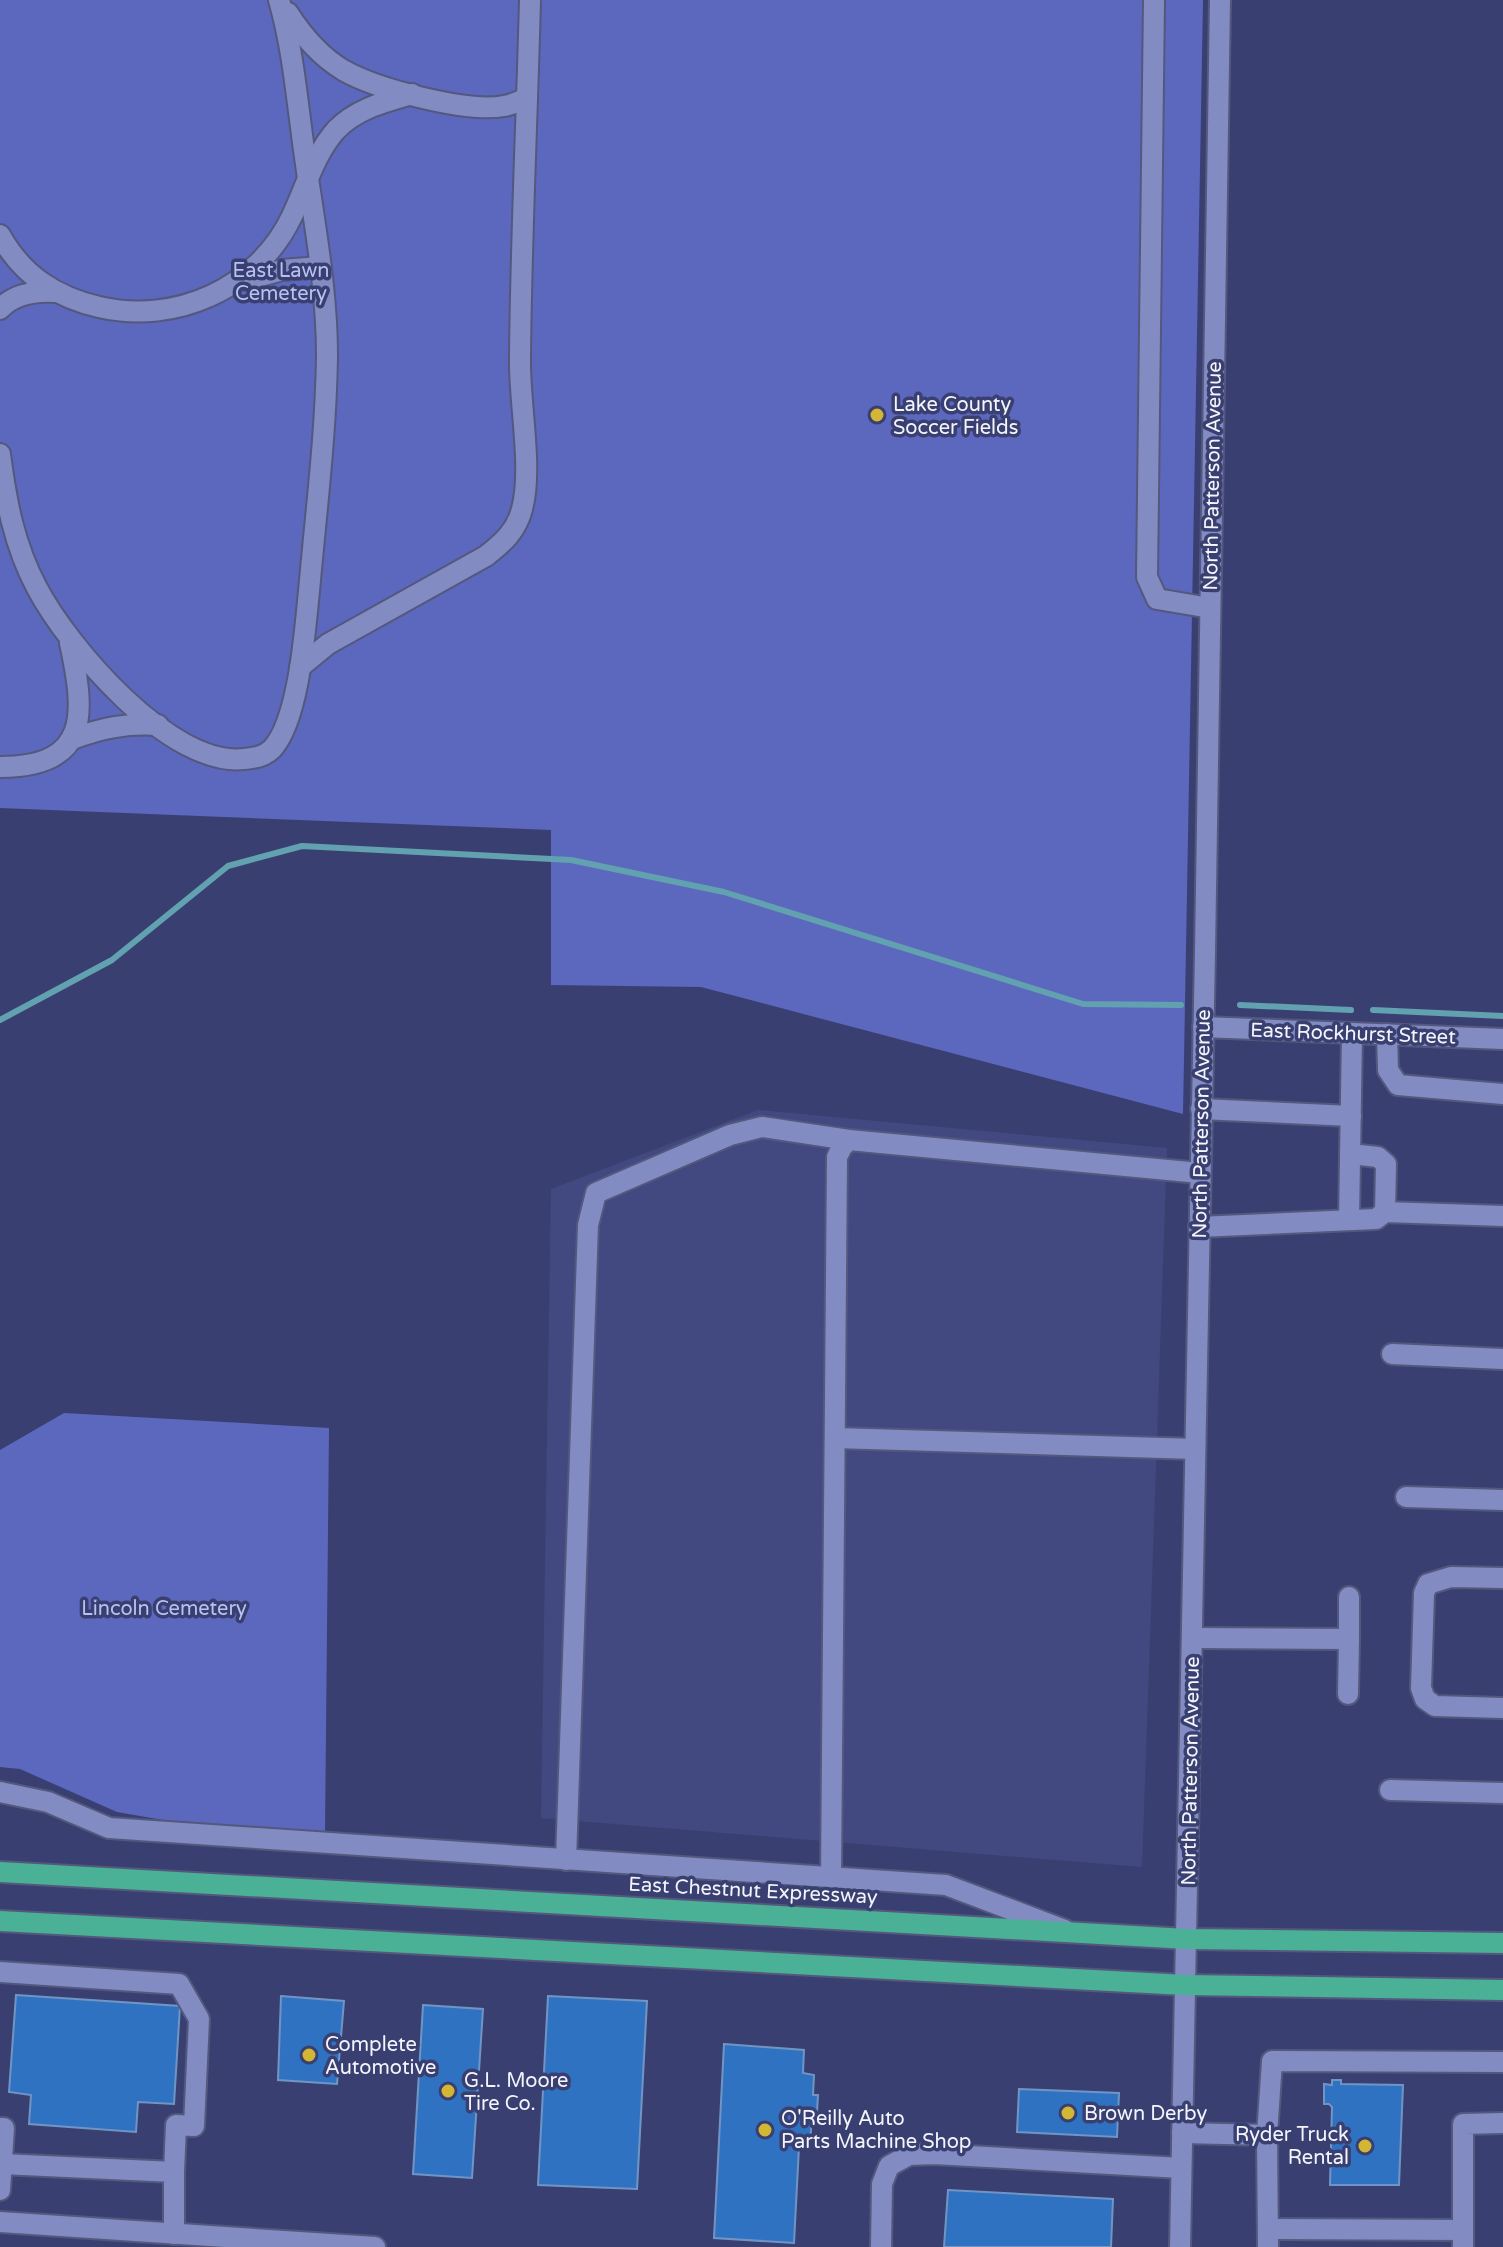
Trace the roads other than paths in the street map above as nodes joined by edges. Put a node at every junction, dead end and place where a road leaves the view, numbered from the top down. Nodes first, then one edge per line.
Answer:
1 (530, 0) edge
2 (1154, 0) edge
3 (1220, 0) edge
4 (412, 94) junction
5 (527, 98) junction
6 (308, 178) junction
7 (0, 235) edge
8 (320, 267) junction
9 (228, 288) junction
10 (54, 292) junction
11 (0, 309) edge
12 (0, 454) edge
13 (1210, 608) junction
14 (70, 641) junction
15 (300, 667) junction
16 (158, 725) junction
17 (72, 739) junction
18 (0, 767) edge
19 (1203, 1027) junction
20 (1352, 1033) junction
21 (1387, 1034) junction
22 (1503, 1039) edge
23 (1503, 1094) edge
24 (1201, 1109) junction
25 (1351, 1116) junction
26 (849, 1140) junction
27 (1350, 1154) junction
28 (1200, 1173) junction
29 (1385, 1212) junction
30 (1503, 1216) edge
31 (1349, 1220) junction
32 (1199, 1227) junction
33 (1392, 1354) dead end
34 (1503, 1359) edge
35 (835, 1438) junction
36 (1195, 1449) junction
37 (1406, 1497) dead end
38 (1503, 1500) edge
39 (1503, 1578) edge
40 (1349, 1597) dead end
41 (1192, 1638) junction
42 (1349, 1639) junction
43 (1348, 1694) dead end
44 (1503, 1708) edge
45 (1390, 1790) dead end
46 (0, 1792) edge
47 (1503, 1793) edge
48 (566, 1860) junction
49 (0, 1872) edge
50 (831, 1877) junction
51 (0, 1921) edge
52 (1068, 1931) junction
53 (1187, 1939) junction
54 (1503, 1943) edge
55 (0, 1972) edge
56 (1185, 1985) junction
57 (1503, 1990) edge
58 (1503, 2062) edge
59 (1503, 2123) edge
60 (0, 2128) edge
61 (1182, 2133) junction
62 (1267, 2135) junction
63 (2, 2164) edge
64 (1181, 2168) junction
65 (174, 2172) junction
66 (0, 2190) edge
67 (0, 2222) edge
68 (174, 2234) junction
69 (1268, 2238) edge
70 (1463, 2239) edge
71 (335, 2246) edge
72 (375, 2247) edge
73 (881, 2247) edge
74 (1180, 2247) edge

1 - 5 street
2 - 13 street
3 - 13 street, North Patterson Avenue
4 - 5 street
4 - 6 street
4 - 6 street
5 - 15 street
6 - 8 street
6 - 9 street
7 - 10 street
8 - 9 street
8 - 15 street
9 - 10 street
10 - 11 street
12 - 14 street
13 - 19 street, North Patterson Avenue
14 - 16 street
14 - 17 street
15 - 16 street
16 - 17 street
17 - 18 street
19 - 20 street, East Rockhurst Street
19 - 24 street, North Patterson Avenue
20 - 21 street, East Rockhurst Street
20 - 25 street
21 - 22 street, East Rockhurst Street
21 - 23 street
24 - 25 street
24 - 28 street, North Patterson Avenue
25 - 27 street
26 - 28 street
26 - 35 street
26 - 48 street
27 - 29 street
27 - 31 street
28 - 32 street, North Patterson Avenue
29 - 30 street
29 - 31 street
31 - 32 street
32 - 36 street, North Patterson Avenue
33 - 34 street
35 - 36 street
35 - 50 street
36 - 41 street, North Patterson Avenue
37 - 38 street
39 - 44 street
40 - 42 street
41 - 42 street
41 - 53 street, North Patterson Avenue
42 - 43 street
45 - 47 street
46 - 48 street
48 - 50 street
49 - 52 main road, East Chestnut Expressway
50 - 52 street
51 - 56 main road
52 - 53 main road, East Chestnut Expressway
53 - 54 main road, East Chestnut Expressway
53 - 56 street, North Patterson Avenue
55 - 65 street
56 - 57 main road
56 - 61 street, North Patterson Avenue
58 - 62 street
59 - 70 street
60 - 63 street
61 - 62 street
61 - 64 street, North Patterson Avenue
62 - 69 street
63 - 65 street
63 - 66 street
64 - 73 street
64 - 74 street, North Patterson Avenue
65 - 68 street
67 - 68 street
68 - 71 street
69 - 70 street
71 - 72 street

